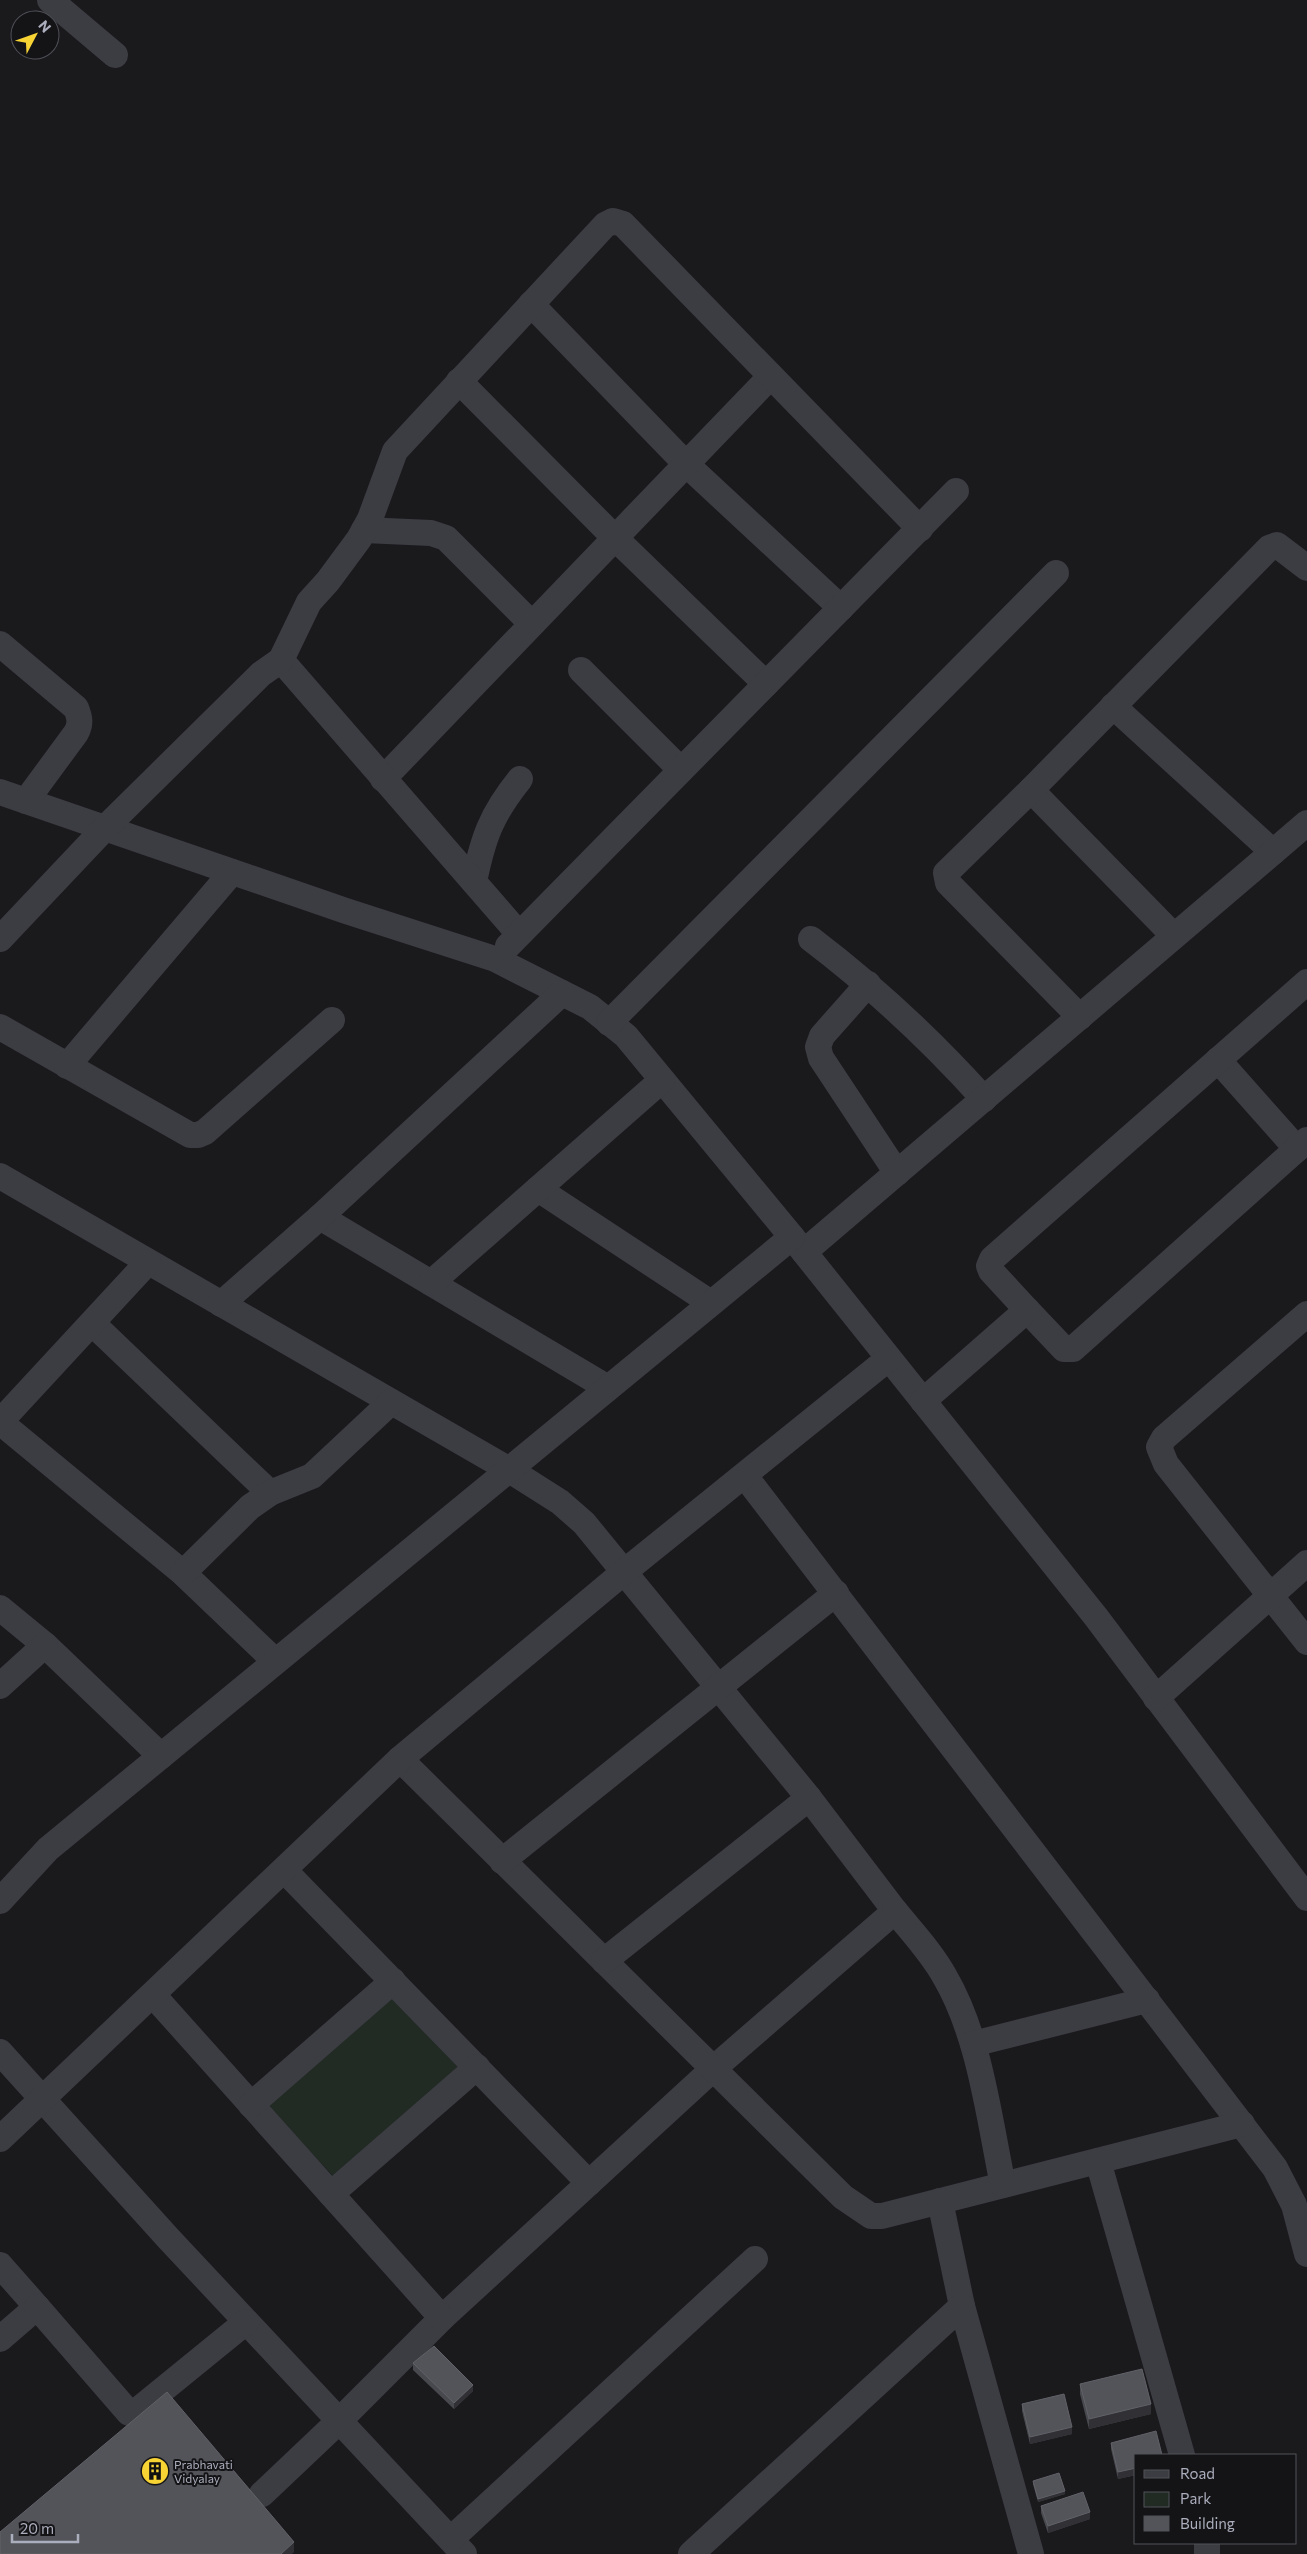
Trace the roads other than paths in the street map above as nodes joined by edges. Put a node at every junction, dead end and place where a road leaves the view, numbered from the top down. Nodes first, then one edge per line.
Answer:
1 (50, 0) edge
2 (115, 54) dead end
3 (531, 304) junction
4 (771, 376) junction
5 (459, 381) junction
6 (686, 464) junction
7 (956, 491) dead end
8 (920, 529) junction
9 (364, 530) junction
10 (615, 538) junction
11 (1307, 568) edge
12 (1056, 573) dead end
13 (840, 608) junction
14 (532, 624) junction
15 (0, 644) edge
16 (281, 660) junction
17 (581, 670) dead end
18 (766, 684) junction
19 (1114, 706) junction
20 (681, 770) junction
21 (383, 778) junction
22 (520, 780) dead end
23 (1031, 790) junction
24 (0, 792) edge
25 (26, 801) junction
26 (1307, 823) edge
27 (105, 828) junction
28 (1273, 852) junction
29 (232, 872) junction
30 (474, 882) junction
31 (519, 934) junction
32 (1174, 936) junction
33 (811, 938) dead end
34 (0, 939) edge
35 (495, 959) junction
36 (1307, 982) edge
37 (868, 984) junction
38 (562, 993) junction
39 (1080, 1017) junction
40 (332, 1020) dead end
41 (609, 1023) junction
42 (0, 1027) edge
43 (1218, 1060) junction
44 (67, 1066) junction
45 (662, 1080) junction
46 (984, 1099) junction
47 (1302, 1144) edge
48 (897, 1173) junction
49 (0, 1176) edge
50 (538, 1189) junction
51 (320, 1218) junction
52 (798, 1245) junction
53 (148, 1262) junction
54 (431, 1283) junction
55 (711, 1303) junction
56 (222, 1304) junction
57 (1027, 1310) junction
58 (1307, 1314) edge
59 (92, 1323) junction
60 (888, 1359) junction
61 (608, 1388) junction
62 (923, 1401) junction
63 (391, 1402) junction
64 (0, 1422) edge
65 (508, 1469) junction
66 (745, 1476) junction
67 (270, 1493) junction
68 (1307, 1563) edge
69 (624, 1572) junction
70 (183, 1573) junction
71 (836, 1592) junction
72 (1270, 1597) junction
73 (0, 1608) edge
74 (1307, 1642) edge
75 (45, 1644) junction
76 (275, 1661) junction
77 (0, 1686) edge
78 (718, 1688) junction
79 (1156, 1698) junction
80 (161, 1756) junction
81 (400, 1759) junction
82 (809, 1798) junction
83 (502, 1861) junction
84 (284, 1870) junction
85 (1307, 1898) edge
86 (0, 1900) edge
87 (895, 1911) junction
88 (604, 1961) junction
89 (393, 1981) junction
90 (153, 1995) junction
91 (1147, 2000) junction
92 (973, 2044) junction
93 (0, 2052) edge
94 (477, 2067) junction
95 (712, 2069) junction
96 (42, 2101) junction
97 (251, 2105) junction
98 (1242, 2124) junction
99 (0, 2139) edge
100 (1098, 2161) junction
101 (589, 2183) junction
102 (1003, 2185) junction
103 (331, 2194) junction
104 (940, 2201) junction
105 (1307, 2254) edge
106 (755, 2259) dead end
107 (0, 2266) edge
108 (962, 2306) junction
109 (37, 2307) junction
110 (442, 2318) junction
111 (246, 2322) junction
112 (0, 2339) edge
113 (338, 2422) junction
114 (1182, 2454) edge
115 (262, 2494) dead end
116 (458, 2547) edge
117 (691, 2554) edge
118 (1032, 2554) edge

1 - 2 street
3 - 4 street
3 - 5 street
3 - 6 street
4 - 6 street
4 - 8 street
5 - 9 street
5 - 10 street
6 - 10 street
6 - 13 street
7 - 8 street
8 - 13 street
9 - 14 street
9 - 16 street
10 - 14 street
10 - 18 street
11 - 19 street
12 - 41 street
13 - 18 street
14 - 21 street
15 - 25 street
16 - 21 street
16 - 27 street
17 - 20 street
18 - 20 street
19 - 23 street
19 - 28 street
20 - 31 street
21 - 30 street
22 - 30 street
23 - 32 street
23 - 39 street
24 - 25 street
25 - 27 street
26 - 28 street
27 - 29 street
27 - 34 street
28 - 32 street
29 - 35 street
29 - 44 street
30 - 31 street
31 - 35 street
32 - 39 street
33 - 37 street
35 - 38 street
36 - 43 street
37 - 46 street
37 - 48 street
38 - 41 street
38 - 51 street
39 - 46 street
40 - 44 street
41 - 45 street
42 - 44 street
43 - 47 street
43 - 57 street
45 - 50 street
45 - 52 street
46 - 48 street
47 - 57 street
48 - 52 street
49 - 53 street
50 - 54 street
50 - 55 street
51 - 54 street
51 - 56 street
52 - 55 street
52 - 60 street
53 - 56 street
53 - 59 street
54 - 61 street
55 - 61 street
56 - 63 street
57 - 62 street
58 - 72 street
59 - 64 street
59 - 67 street
60 - 62 street
60 - 66 street
61 - 65 street
62 - 79 street
63 - 65 street
63 - 67 street
64 - 70 street
65 - 69 street
65 - 76 street
66 - 69 street
66 - 71 street
67 - 70 street
68 - 72 street
69 - 78 street
69 - 81 street
70 - 76 street
71 - 78 street
71 - 91 street
72 - 74 street
72 - 79 street
73 - 75 street
75 - 77 street
75 - 80 street
76 - 80 street
78 - 82 street
78 - 83 street
79 - 85 street
80 - 86 street
81 - 83 street
81 - 84 street
82 - 87 street
82 - 88 street
83 - 88 street
84 - 89 street
84 - 90 street
87 - 92 street
87 - 95 street
88 - 95 street
89 - 94 street
89 - 97 street
90 - 96 street
90 - 97 street
91 - 92 street
91 - 98 street
92 - 102 street
93 - 96 street
94 - 101 street
94 - 103 street
95 - 101 street
95 - 104 street
96 - 99 street
96 - 111 street
97 - 103 street
98 - 100 street
98 - 105 street
100 - 102 street
100 - 114 street
101 - 110 street
102 - 104 street
103 - 110 street
104 - 108 street
106 - 116 street
107 - 109 street
108 - 117 street
108 - 118 street
109 - 111 street
109 - 112 street
110 - 113 street
111 - 113 street
113 - 115 street
113 - 116 street

